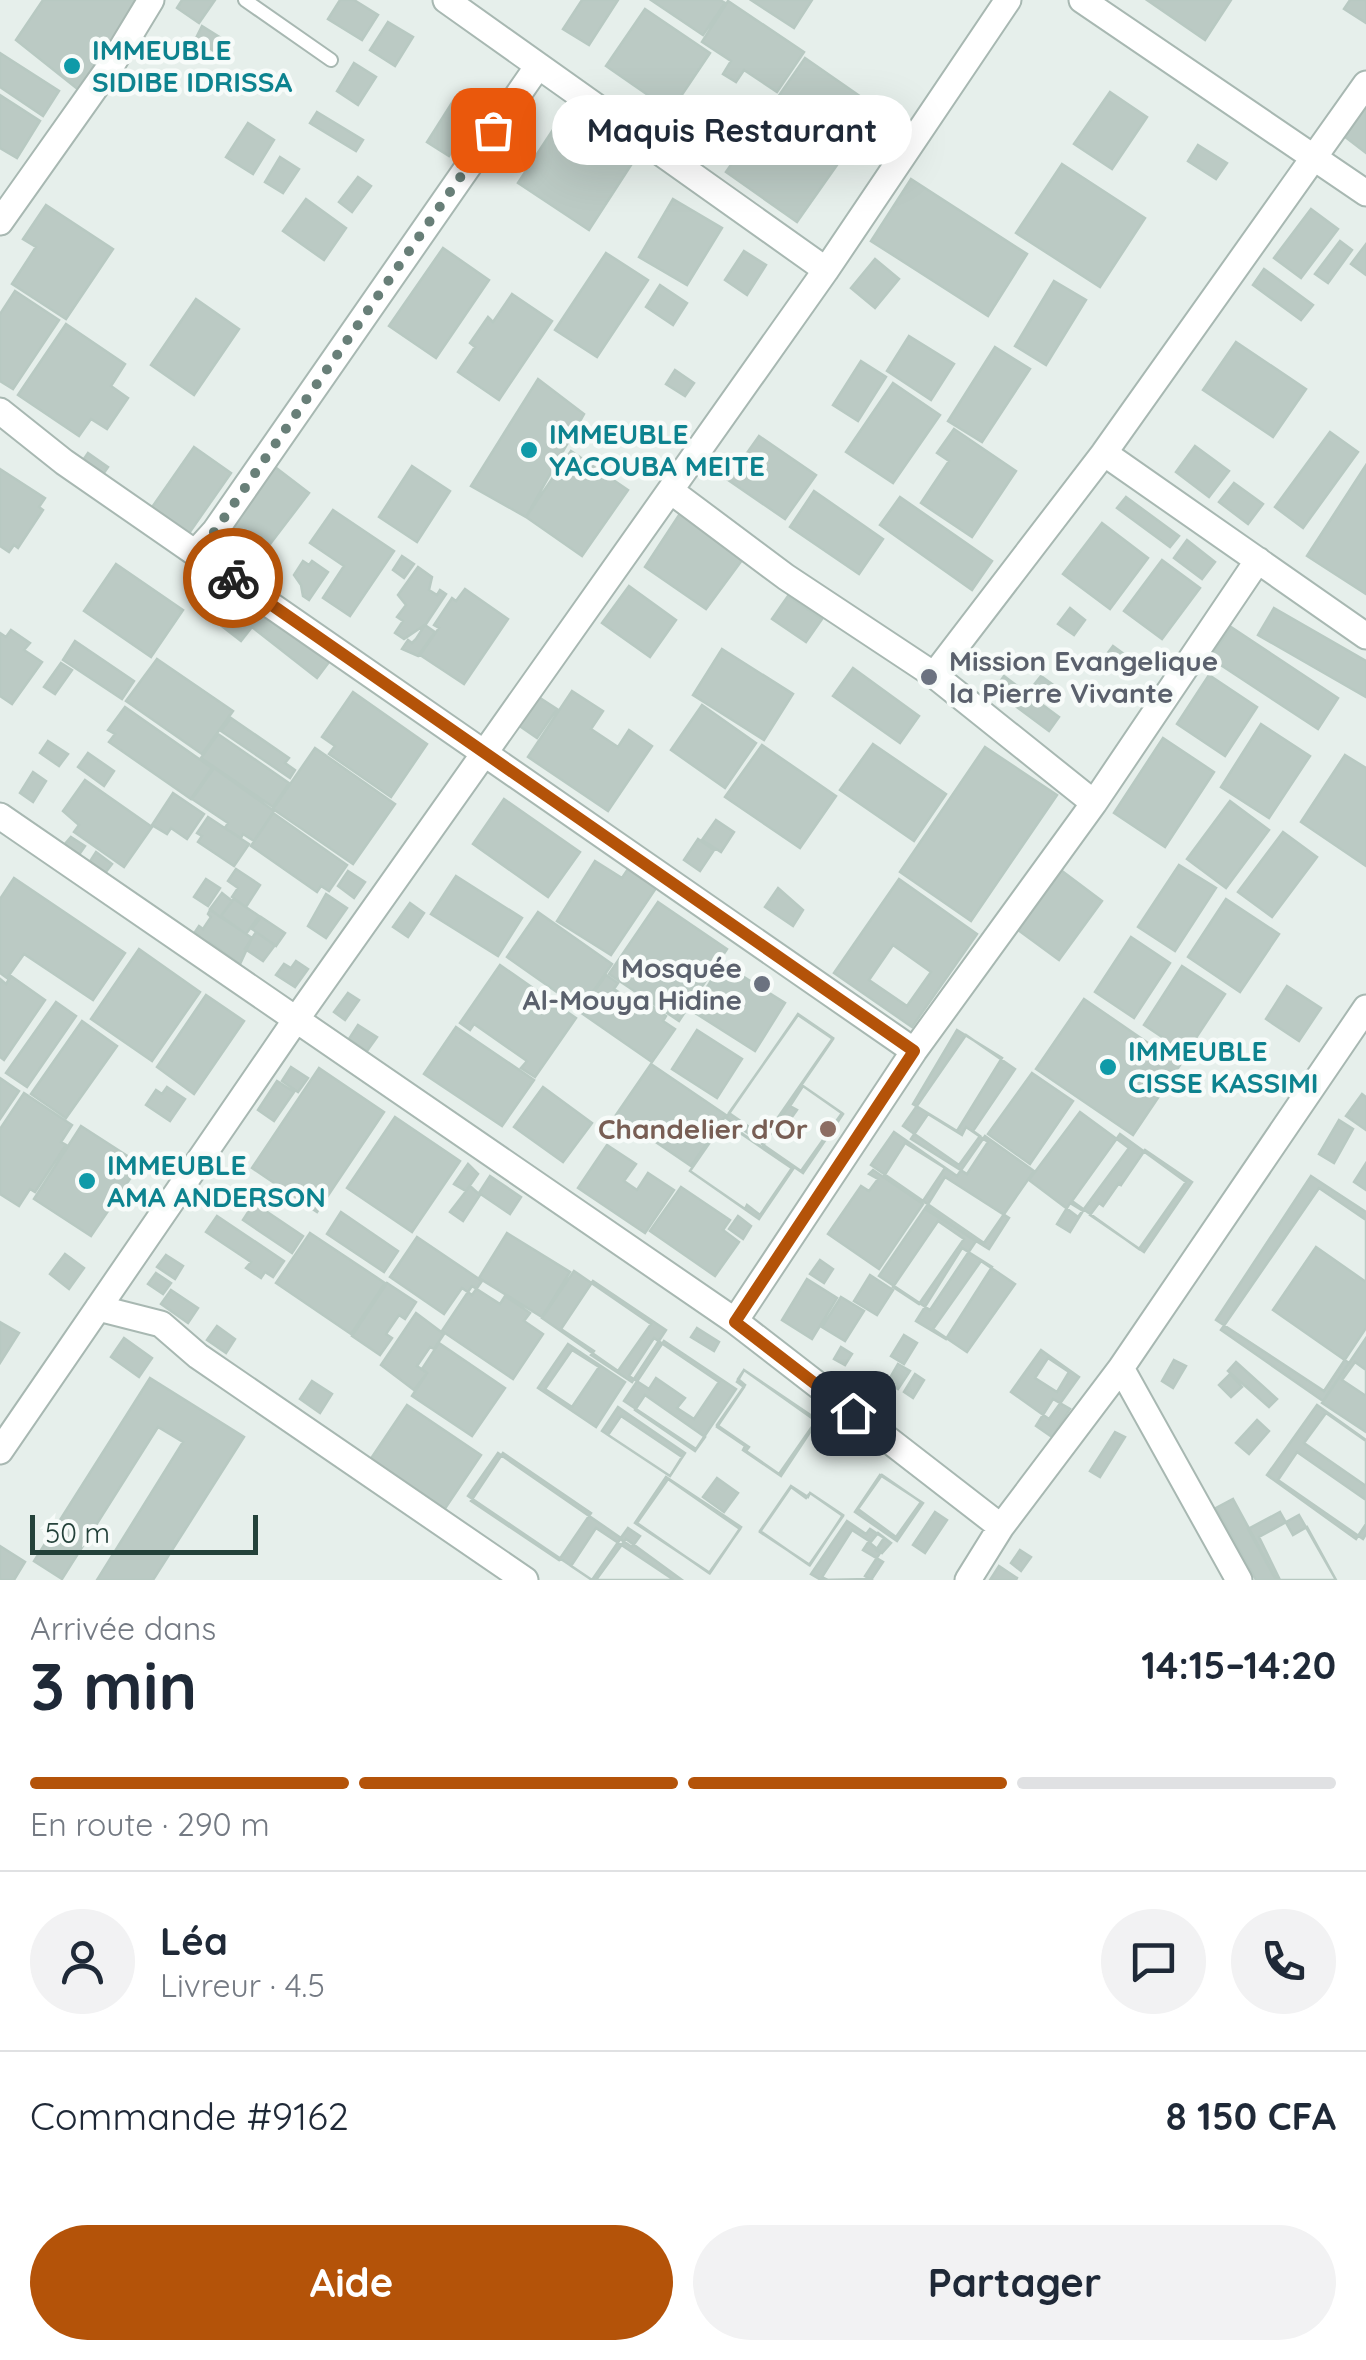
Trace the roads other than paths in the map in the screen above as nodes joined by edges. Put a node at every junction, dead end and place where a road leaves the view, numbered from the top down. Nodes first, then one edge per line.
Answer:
1 (246, 0) edge
2 (446, 0) edge
3 (1008, 0) edge
4 (1082, 0) edge
5 (145, 2) edge
6 (331, 60) dead end
7 (538, 66) junction
8 (1366, 84) edge
9 (1315, 158) junction
10 (1366, 193) edge
11 (0, 222) edge
12 (826, 270) junction
13 (0, 411) edge
14 (1104, 453) junction
15 (671, 491) junction
16 (196, 552) junction
17 (1258, 560) junction
18 (1366, 636) edge
19 (934, 675) junction
20 (486, 754) junction
21 (1094, 803) junction
22 (2, 824) edge
23 (1366, 1008) edge
24 (295, 1021) junction
25 (914, 1051) junction
26 (98, 1308) junction
27 (735, 1322) junction
28 (1122, 1368) junction
29 (0, 1451) edge
30 (1002, 1527) junction
31 (525, 1580) edge
32 (968, 1580) edge
33 (1239, 1580) edge

1 - 6 lane
2 - 7 street
3 - 12 street
4 - 9 street
5 - 11 street
7 - 12 street
7 - 16 street
8 - 9 street
9 - 10 street
9 - 14 street
12 - 15 street
13 - 16 street
14 - 17 street
14 - 19 street
15 - 19 street
15 - 20 street
16 - 20 street
17 - 18 street
17 - 21 street
19 - 21 street
20 - 24 street
20 - 25 street
21 - 25 street
22 - 24 street
23 - 28 street
24 - 26 street
24 - 27 street
25 - 27 street
26 - 29 street
26 - 31 street
27 - 30 street
28 - 30 street
28 - 33 street
30 - 32 street

